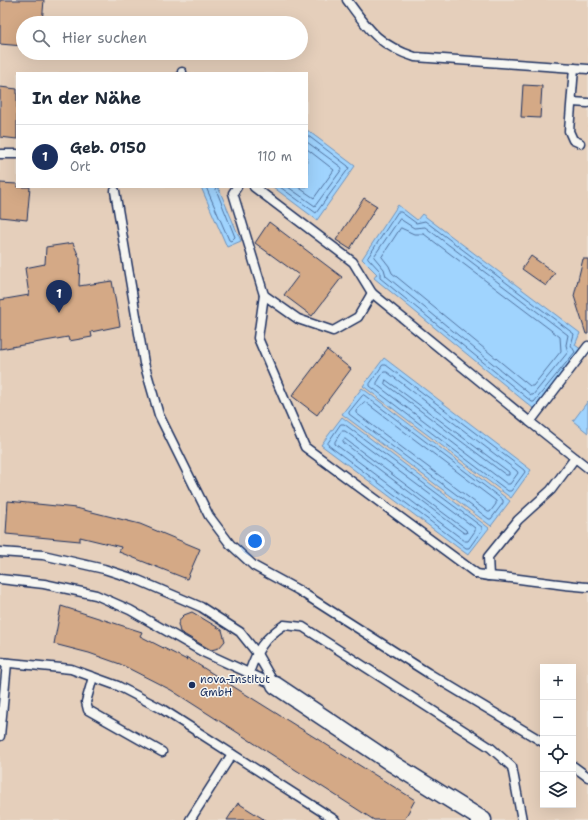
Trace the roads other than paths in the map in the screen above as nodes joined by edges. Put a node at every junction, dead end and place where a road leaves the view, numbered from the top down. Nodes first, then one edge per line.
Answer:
1 (347, 0) edge
2 (574, 68) junction
3 (588, 69) edge
4 (572, 102) junction
5 (588, 103) edge
6 (580, 143) dead end
7 (0, 154) edge
8 (16, 154) edge
9 (236, 188) edge
10 (255, 188) edge
11 (115, 191) dead end
12 (372, 293) junction
13 (264, 295) junction
14 (588, 346) edge
15 (530, 422) junction
16 (575, 458) junction
17 (588, 468) edge
18 (0, 552) edge
19 (489, 576) junction
20 (0, 579) edge
21 (588, 587) edge
22 (256, 652) junction
23 (4, 663) edge
24 (249, 673) junction
25 (93, 677) junction
26 (275, 685) junction
27 (0, 736) edge
28 (540, 740) edge
29 (162, 752) dead end
30 (232, 754) junction
31 (576, 768) edge
32 (588, 777) edge
33 (190, 820) edge
34 (335, 820) edge
35 (483, 820) edge
36 (522, 820) edge

1 - 2 lane
2 - 3 lane
2 - 4 lane
4 - 5 lane
4 - 6 lane
7 - 8 lane
9 - 13 lane
10 - 12 lane
11 - 28 lane
12 - 13 lane
12 - 15 lane
13 - 19 lane
14 - 15 lane
15 - 16 lane
16 - 17 lane
16 - 19 lane
18 - 22 lane
19 - 21 lane
20 - 24 lane
22 - 24 lane
22 - 26 lane
22 - 36 lane
23 - 25 lane
23 - 27 lane
24 - 26 lane
25 - 29 lane
25 - 30 lane
26 - 35 street
30 - 33 lane
30 - 34 lane
31 - 32 lane

